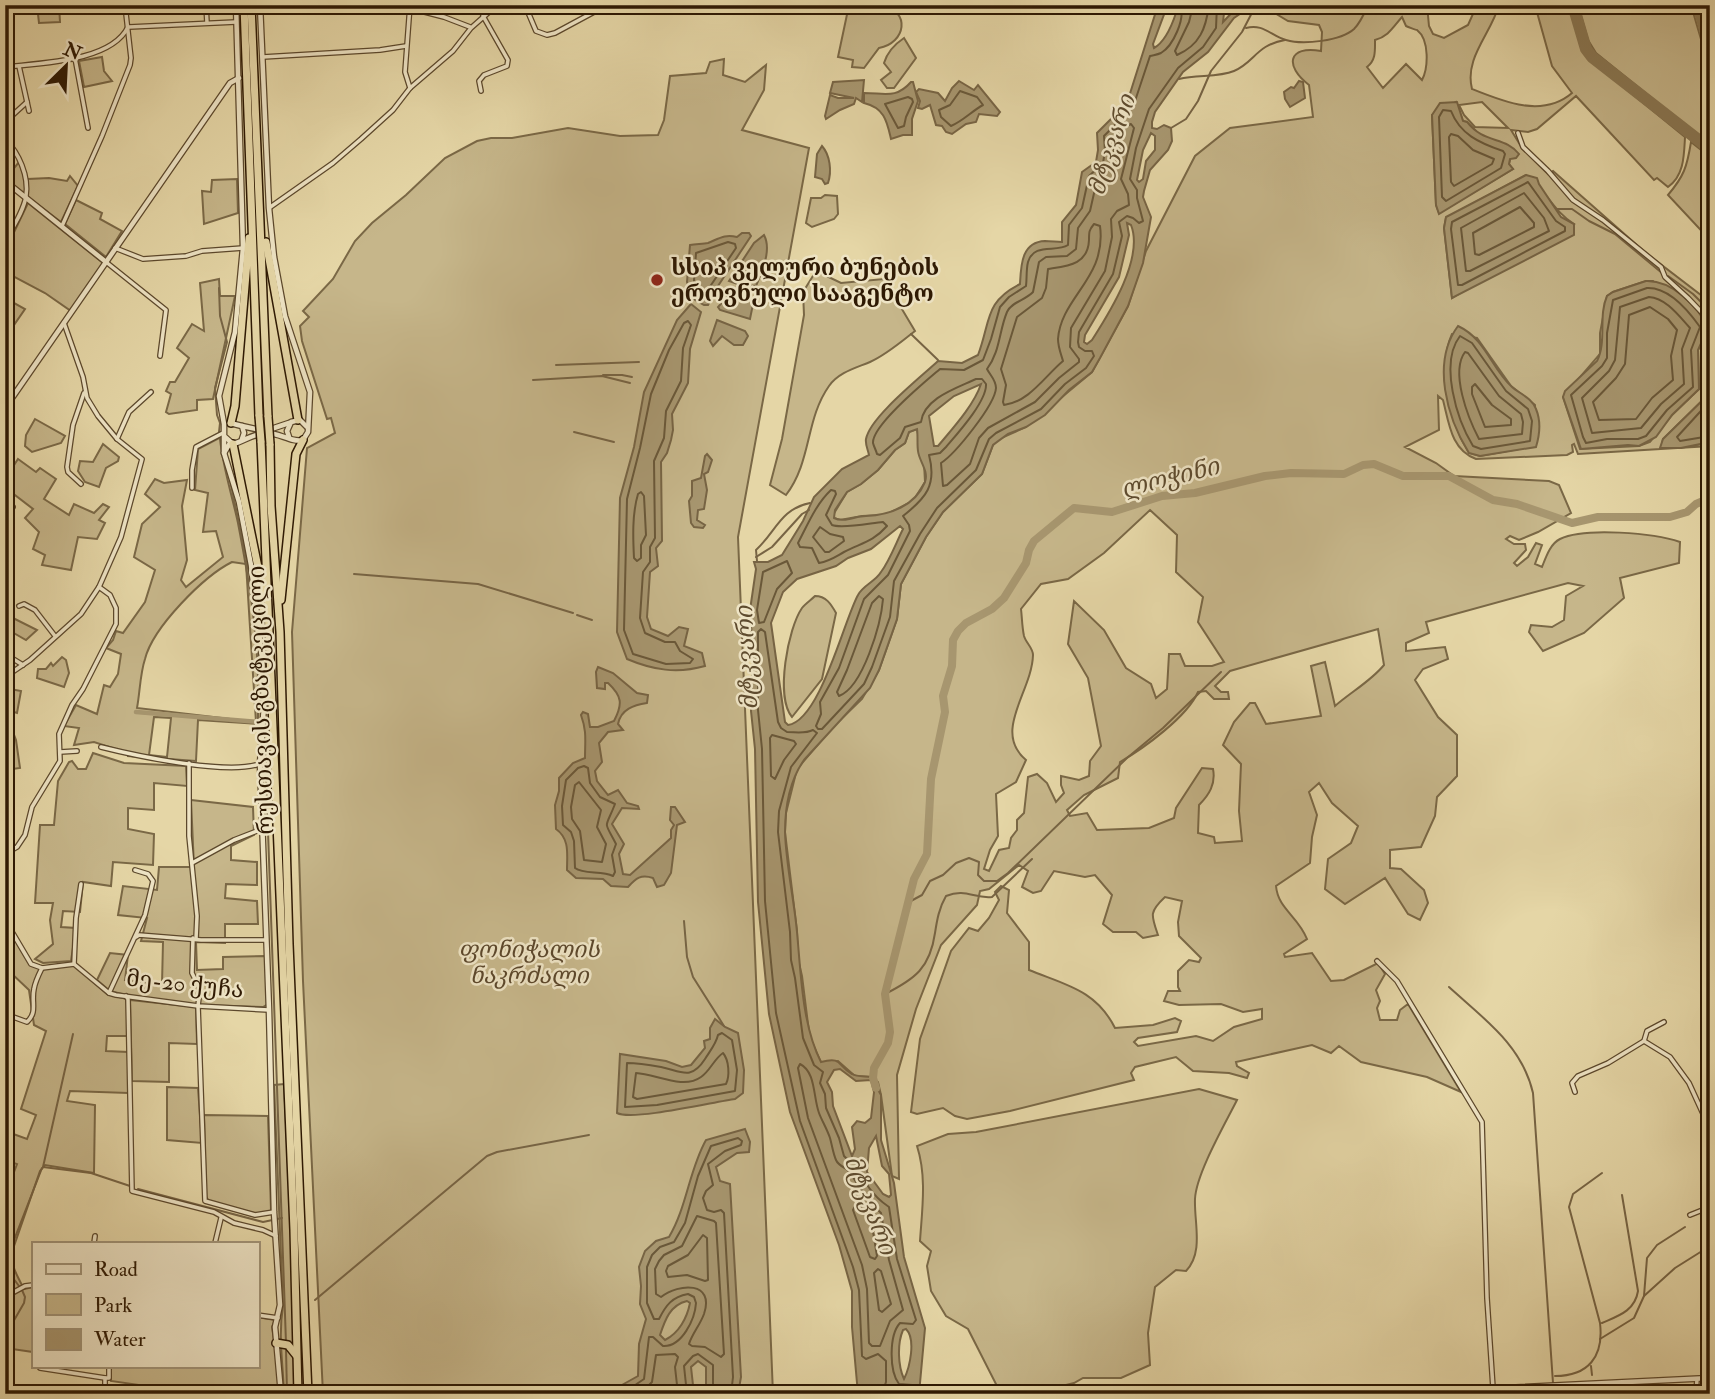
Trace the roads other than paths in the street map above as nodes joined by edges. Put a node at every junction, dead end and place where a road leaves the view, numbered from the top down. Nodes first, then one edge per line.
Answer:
1 (125, 5) edge
2 (206, 5) edge
3 (236, 5) edge
4 (244, 5) edge
5 (251, 5) edge
6 (260, 5) edge
7 (497, 5) edge
8 (524, 5) edge
9 (607, 5) edge
10 (409, 6) edge
11 (483, 16) junction
12 (236, 22) junction
13 (207, 23) junction
14 (129, 27) junction
15 (471, 28) junction
16 (406, 46) junction
17 (263, 57) junction
18 (75, 58) junction
19 (19, 66) junction
20 (5, 67) edge
21 (239, 78) junction
22 (410, 88) junction
23 (481, 91) dead end
24 (27, 102) junction
25 (29, 111) dead end
26 (5, 122) edge
27 (88, 128) dead end
28 (1518, 134) dead end
29 (5, 139) edge
30 (5, 181) edge
31 (26, 197) junction
32 (260, 203) junction
33 (269, 208) junction
34 (252, 213) junction
35 (62, 226) junction
36 (5, 242) edge
37 (115, 248) junction
38 (243, 248) junction
39 (106, 262) junction
40 (1710, 321) edge
41 (64, 323) junction
42 (160, 356) dead end
43 (85, 392) junction
44 (151, 392) dead end
45 (309, 406) junction
46 (5, 408) edge
47 (299, 420) junction
48 (289, 423) junction
49 (242, 426) junction
50 (307, 427) junction
51 (226, 429) junction
52 (290, 438) junction
53 (117, 439) junction
54 (242, 440) junction
55 (303, 440) junction
56 (232, 443) junction
57 (224, 453) junction
58 (81, 484) dead end
59 (192, 488) dead end
60 (5, 505) edge
61 (13, 507) dead end
62 (99, 587) junction
63 (19, 606) dead end
64 (280, 632) junction
65 (270, 635) junction
66 (55, 636) junction
67 (5, 654) edge
68 (23, 665) junction
69 (5, 677) edge
70 (101, 747) dead end
71 (77, 751) dead end
72 (60, 752) junction
73 (189, 763) junction
74 (256, 765) dead end
75 (262, 829) junction
76 (5, 854) edge
77 (192, 863) junction
78 (135, 870) dead end
79 (81, 884) dead end
80 (5, 920) edge
81 (133, 938) junction
82 (194, 939) junction
83 (266, 940) junction
84 (285, 944) junction
85 (1377, 961) dead end
86 (74, 964) junction
87 (42, 968) junction
88 (109, 993) junction
89 (126, 996) junction
90 (198, 1006) junction
91 (269, 1010) junction
92 (5, 1014) edge
93 (1664, 1022) dead end
94 (1644, 1041) junction
95 (1575, 1092) dead end
96 (1710, 1129) edge
97 (1710, 1207) edge
98 (274, 1214) junction
99 (1689, 1215) dead end
100 (221, 1218) junction
101 (95, 1236) dead end
102 (276, 1236) junction
103 (94, 1242) edge
104 (215, 1242) edge
105 (32, 1285) edge
106 (14, 1292) dead end
107 (259, 1315) edge
108 (278, 1318) junction
109 (296, 1334) junction
110 (282, 1344) junction
111 (297, 1355) junction
112 (40, 1368) dead end
113 (109, 1368) edge
114 (105, 1378) junction
115 (1710, 1378) edge
116 (1697, 1379) junction
117 (1493, 1388) junction
118 (1710, 1389) edge
119 (1697, 1392) edge
120 (105, 1394) edge
121 (281, 1394) edge
122 (298, 1394) edge
123 (308, 1394) edge
124 (1381, 1394) edge

1 - 14 street
2 - 13 street
3 - 12 street
4 - 34 highway, რუსთავის გზატკეცილი
5 - 32 highway, რუსთავის გზატკეცილი
6 - 17 street
7 - 11 street
8 - 9 street
10 - 15 street
10 - 16 street
11 - 15 street
11 - 23 street
12 - 13 street
12 - 21 street
13 - 14 street
14 - 18 street
14 - 35 street
15 - 22 street
16 - 17 street
16 - 22 street
17 - 33 street
18 - 19 street
18 - 27 street
19 - 20 street
19 - 24 street
21 - 37 street
21 - 38 street
22 - 33 street
24 - 25 street
24 - 26 street
28 - 40 street
29 - 31 street
30 - 31 street
31 - 35 street
31 - 36 street
32 - 47 highway
32 - 64 highway, რუსთავის გზატკეცილი, bridge
33 - 45 street
34 - 51 highway
34 - 65 highway, რუსთავის გზატკეცილი, bridge
35 - 39 street
37 - 38 street
37 - 39 street
38 - 51 street
39 - 41 street
39 - 42 street
41 - 43 street
41 - 46 street
43 - 53 street
43 - 58 street
44 - 53 street
45 - 47 street
45 - 50 street
47 - 48 street
47 - 50 street
48 - 49 street
48 - 52 street
49 - 51 street
49 - 54 street
50 - 55 street
51 - 56 street
51 - 57 street
51 - 59 street
52 - 54 street
52 - 55 street
53 - 62 street
54 - 56 street
55 - 64 highway
56 - 57 street
56 - 65 highway
57 - 75 street
60 - 61 street
62 - 66 street
62 - 72 street
63 - 66 street
64 - 84 highway, რუსთავის გზატკეცილი
65 - 84 highway, რუსთავის გზატკეცილი
66 - 68 street
67 - 68 street
68 - 69 street
70 - 73 street
71 - 72 street
72 - 76 street
73 - 74 street
73 - 77 street
75 - 77 street
75 - 83 street
77 - 82 street
78 - 81 street
79 - 86 street
80 - 87 street
81 - 82 street
81 - 88 street
82 - 83 street
82 - 90 street
83 - 91 street
84 - 109 highway, რუსთავის გზატკეცილი
84 - 123 highway, რუსთავის გზატკეცილი
85 - 117 street
86 - 87 street
86 - 88 street, მე-20 ქუჩა
87 - 92 street
88 - 89 street, მე-20 ქუჩა
89 - 90 street, მე-20 ქუჩა
89 - 100 street
90 - 91 street, მე-20 ქუჩა
90 - 98 street
91 - 98 street
93 - 94 street
94 - 95 street
94 - 96 street
97 - 99 street
98 - 102 street
100 - 102 street
100 - 104 street
101 - 103 street
102 - 108 street
105 - 106 street
107 - 108 street
108 - 110 street
109 - 110 highway
109 - 111 highway, რუსთავის გზატკეცილი
110 - 111 highway
110 - 121 street
111 - 122 highway, რუსთავის გზატკეცილი
112 - 114 street
113 - 114 street
114 - 120 street
115 - 116 street
116 - 117 street
116 - 119 street
117 - 124 street
118 - 119 street

